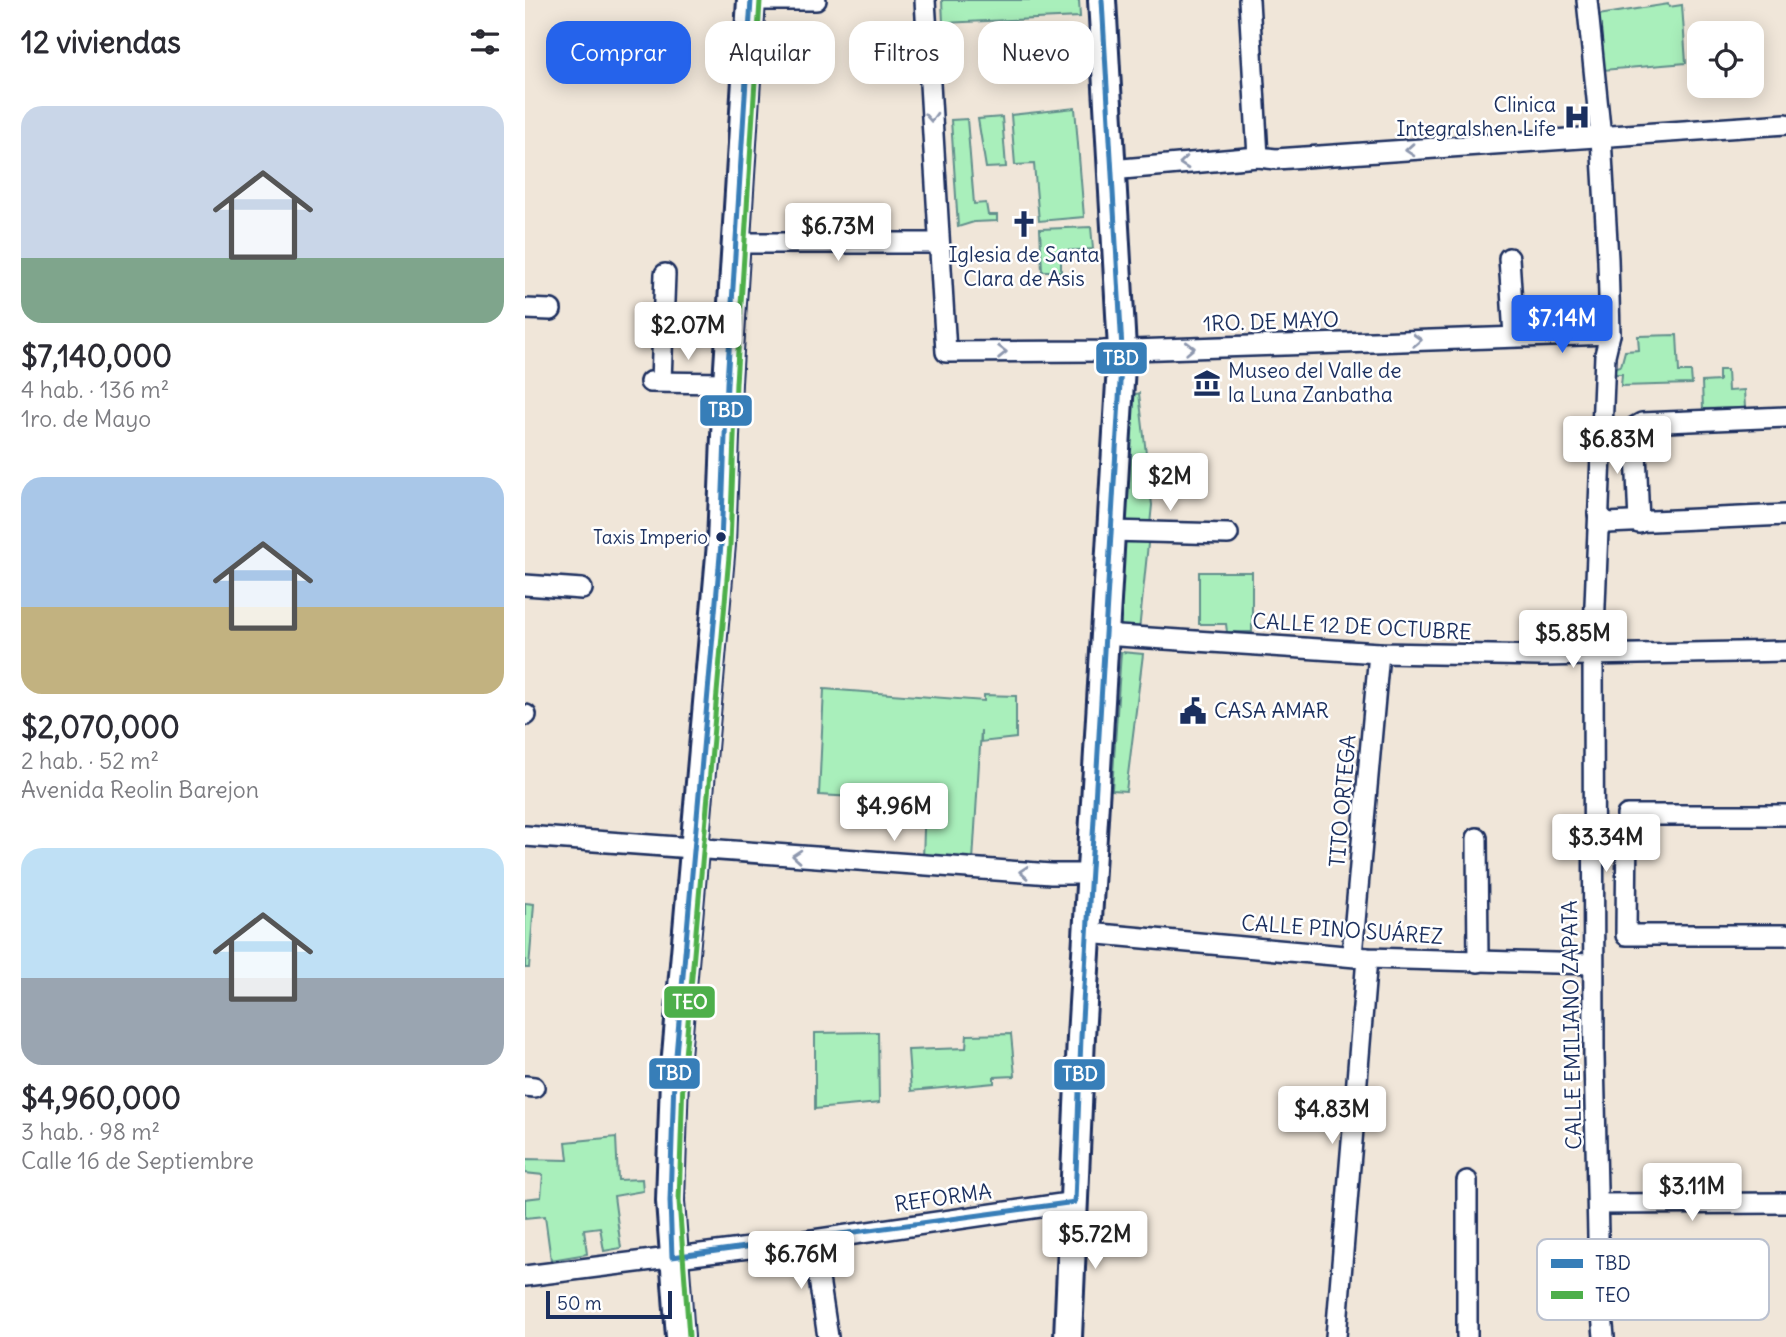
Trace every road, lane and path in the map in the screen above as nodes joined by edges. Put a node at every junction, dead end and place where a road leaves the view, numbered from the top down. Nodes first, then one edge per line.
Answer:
1 (751, 0) edge
2 (758, 0) edge
3 (816, 0) edge
4 (925, 0) edge
5 (1102, 0) edge
6 (1249, 0) edge
7 (1587, 0) edge
8 (1786, 124) edge
9 (1601, 138) junction
10 (1258, 157) junction
11 (1111, 170) junction
12 (737, 243) junction
13 (939, 243) junction
14 (1509, 258) dead end
15 (665, 274) dead end
16 (525, 309) edge
17 (551, 310) dead end
18 (1610, 334) junction
19 (1514, 336) junction
20 (1122, 349) junction
21 (727, 383) junction
22 (1786, 417) edge
23 (1598, 514) junction
24 (1786, 515) edge
25 (1639, 523) junction
26 (1110, 531) junction
27 (1228, 534) dead end
28 (525, 585) edge
29 (582, 589) dead end
30 (1103, 635) junction
31 (1786, 651) edge
32 (1379, 653) junction
33 (1593, 655) junction
34 (1786, 815) edge
35 (525, 836) edge
36 (1477, 838) dead end
37 (695, 849) junction
38 (1092, 874) junction
39 (1626, 874) junction
40 (1593, 875) junction
41 (1088, 933) junction
42 (1786, 935) edge
43 (1359, 956) junction
44 (1478, 962) junction
45 (1593, 964) junction
46 (1467, 1181) dead end
47 (1075, 1202) junction
48 (1786, 1203) edge
49 (1598, 1204) junction
50 (1598, 1239) edge
51 (813, 1240) junction
52 (672, 1256) junction
53 (525, 1276) edge
54 (680, 1337) edge
55 (828, 1337) edge
56 (1068, 1337) edge
57 (1336, 1337) edge
58 (1467, 1337) edge

1 - 12 main road
2 - 3 street
4 -> 13 street
5 - 11 main road
6 - 10 street
7 - 9 street, CALLE EMILIANO ZAPATA
8 - 9 street
9 -> 10 street
9 - 18 street, CALLE EMILIANO ZAPATA
10 -> 11 street
11 - 20 main road
12 - 13 street
12 - 21 main road
13 -> 20 street, 1RO. DE MAYO
14 - 19 street
15 - 21 street
16 - 17 street
18 - 19 street, 1RO. DE MAYO
18 - 23 street, CALLE EMILIANO ZAPATA
20 -> 19 street, 1RO. DE MAYO
20 - 26 main road
21 - 37 main road
22 - 25 street
23 - 25 street
23 - 33 street, CALLE EMILIANO ZAPATA
24 - 25 street
26 - 27 street
26 - 30 main road
28 - 29 street
30 - 32 street, CALLE 12 DE OCTUBRE
30 - 38 main road
31 - 33 street, CALLE 12 DE OCTUBRE
32 - 33 street, CALLE 12 DE OCTUBRE
32 - 43 street, TITO ORTEGA
33 - 40 street, CALLE EMILIANO ZAPATA
34 - 39 street
35 - 37 street
36 - 44 street
38 -> 37 street
37 - 52 main road
38 - 41 main road
39 - 40 street
39 - 42 street
40 - 45 street, CALLE EMILIANO ZAPATA
41 - 43 street, CALLE PINO SUÁREZ
41 - 47 main road
43 - 44 street, CALLE PINO SUÁREZ
43 - 57 street, TITO ORTEGA
44 - 45 street, CALLE PINO SUÁREZ
45 - 49 street, CALLE EMILIANO ZAPATA
46 - 58 street
47 - 51 street, REFORMA
47 - 56 main road
48 - 49 street
49 - 50 street, CALLE EMILIANO ZAPATA
51 - 52 street, REFORMA
51 - 55 street
52 - 53 street, REFORMA
52 - 54 main road

